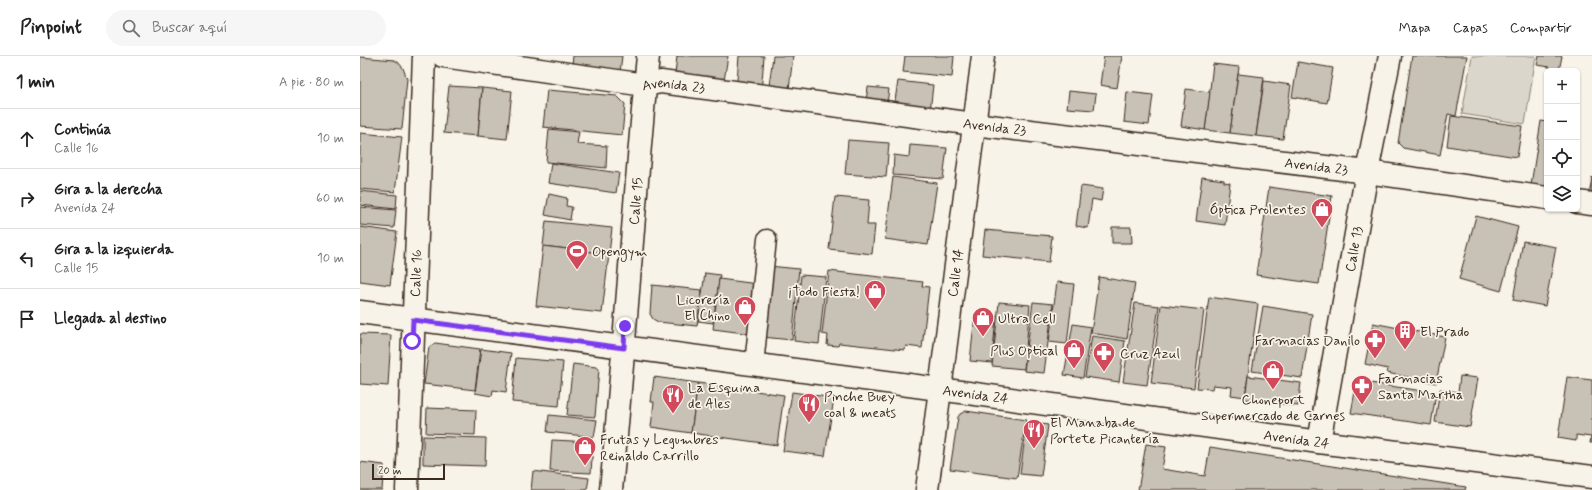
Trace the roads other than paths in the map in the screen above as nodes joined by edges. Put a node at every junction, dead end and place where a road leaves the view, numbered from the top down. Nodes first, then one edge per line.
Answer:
1 (424, 56) edge
2 (443, 56) edge
3 (648, 56) edge
4 (983, 56) edge
5 (1390, 56) edge
6 (645, 85) junction
7 (974, 124) junction
8 (1367, 172) junction
9 (1544, 198) edge
10 (1580, 202) edge
11 (1592, 204) edge
12 (767, 239) dead end
13 (360, 312) edge
14 (413, 320) junction
15 (624, 348) junction
16 (754, 365) junction
17 (939, 390) junction
18 (1319, 442) junction
19 (1592, 477) edge
20 (407, 490) edge
21 (611, 490) edge
22 (927, 490) edge

1 - 14 street, Calle 16
2 - 6 street, Avenida 23
3 - 6 street, Calle 15
4 - 7 street, Calle 14
5 - 8 street, Calle 13
6 - 7 street, Avenida 23
6 - 15 street, Calle 15
7 - 8 street, Avenida 23
7 - 17 street, Calle 14
8 - 9 street, Avenida 23
8 - 18 street, Calle 13
10 - 11 street
12 - 16 street
13 - 14 street, Avenida 24
14 - 15 street, Avenida 24
14 - 20 street, Calle 16
15 - 16 street, Avenida 24
15 - 21 street, Calle 15
16 - 17 street, Avenida 24
17 - 18 street, Avenida 24
17 - 22 street, Calle 14
18 - 19 street, Avenida 24

